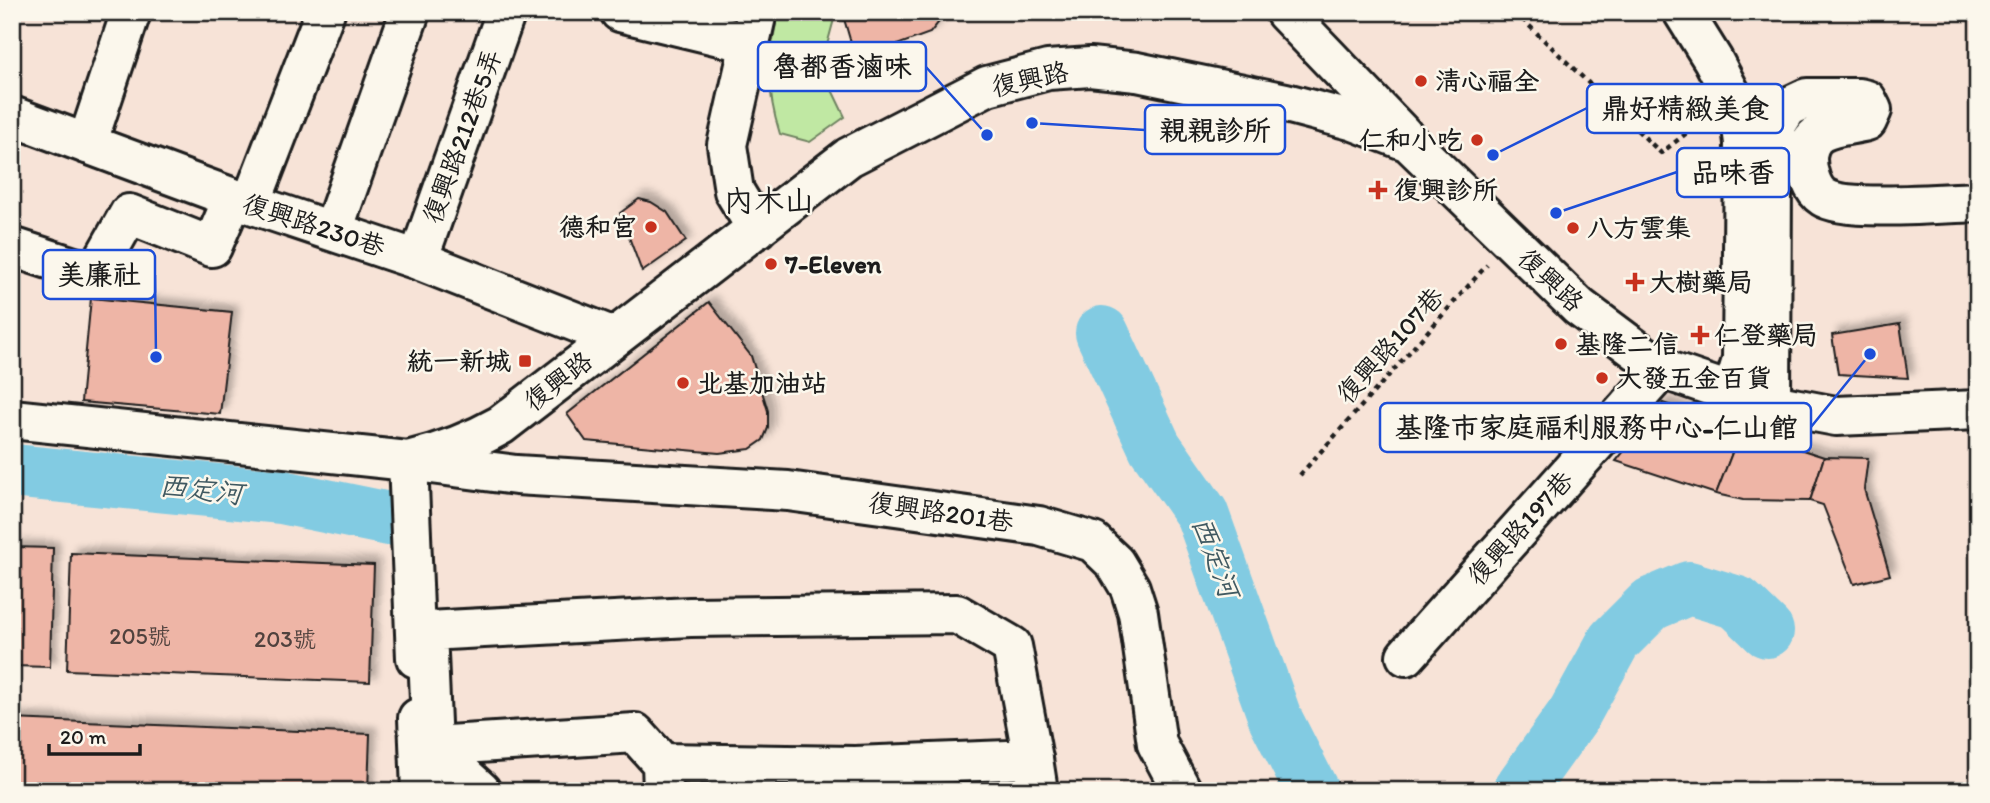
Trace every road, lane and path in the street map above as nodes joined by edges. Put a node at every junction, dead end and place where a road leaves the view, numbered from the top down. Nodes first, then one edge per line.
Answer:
1 (131, 12) edge
2 (325, 12) edge
3 (411, 12) edge
4 (506, 12) edge
5 (620, 12) edge
6 (1284, 12) edge
7 (1515, 12) edge
8 (1683, 12) edge
9 (753, 28) edge
10 (1734, 96) junction
11 (12, 116) edge
12 (1409, 142) junction
13 (87, 144) junction
14 (242, 201) junction
15 (1978, 202) edge
16 (757, 229) junction
17 (333, 230) junction
18 (1509, 241) junction
19 (18, 259) edge
20 (418, 260) junction
21 (614, 337) junction
22 (1662, 369) junction
23 (1732, 393) junction
24 (1771, 404) junction
25 (1978, 410) edge
26 (12, 419) edge
27 (501, 425) junction
28 (408, 461) junction
29 (516, 475) junction
30 (1300, 475) dead end
31 (1406, 656) dead end
32 (432, 746) junction
33 (1036, 775) edge
34 (662, 777) edge
35 (855, 778) edge
36 (421, 791) edge
37 (481, 791) edge
38 (1182, 791) edge

1 - 13 street
2 - 14 street
3 - 17 street
4 - 20 street, 復興路212巷5弄
5 - 9 street
6 - 12 street
7 - 10 path
8 - 10 street
9 - 16 street
10 - 23 street
11 - 13 street, 復興路230巷
12 - 16 street, 復興路
12 - 18 street, 復興路
13 - 14 street, 復興路230巷
14 - 17 street, 復興路230巷
14 - 19 street
15 - 24 street
16 - 21 street, 復興路
17 - 20 street, 復興路230巷
18 - 22 street, 復興路
18 - 30 path, 復興路107巷
20 - 21 street, 復興路230巷
21 - 27 street, 復興路
22 - 23 street, 復興路
22 - 31 street, 復興路197巷
23 - 24 street, 復興路
24 - 25 street, 復興路
26 - 28 street, 復興路
27 - 28 street, 復興路
27 - 29 street
28 - 29 street, 復興路201巷
28 - 36 street
29 - 38 street, 復興路201巷
32 - 33 street
32 - 34 street
32 - 37 street
33 - 35 street
34 - 35 street

